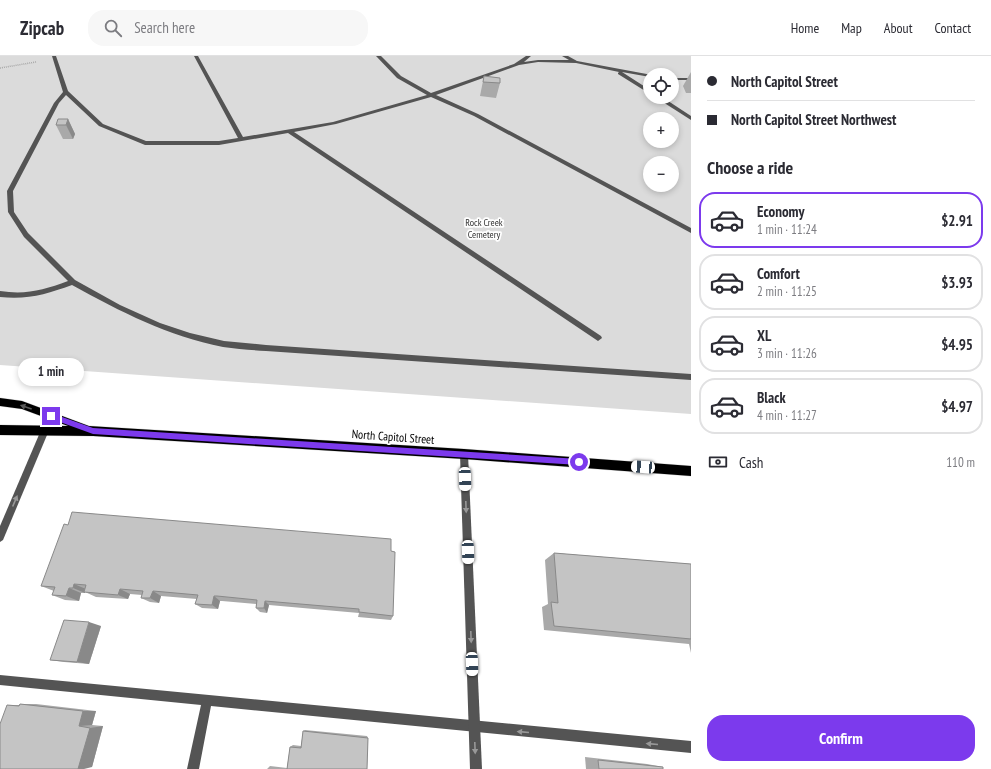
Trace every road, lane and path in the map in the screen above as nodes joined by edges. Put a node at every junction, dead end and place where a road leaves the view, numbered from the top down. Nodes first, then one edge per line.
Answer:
1 (196, 56) edge
2 (378, 56) edge
3 (529, 56) edge
4 (564, 56) edge
5 (54, 58) edge
6 (576, 62) junction
7 (516, 64) junction
8 (0, 68) edge
9 (615, 70) junction
10 (643, 75) edge
11 (679, 79) edge
12 (691, 79) edge
13 (643, 88) edge
14 (66, 92) junction
15 (431, 95) junction
16 (669, 104) edge
17 (691, 118) edge
18 (289, 131) junction
19 (242, 140) junction
20 (691, 231) edge
21 (73, 282) junction
22 (0, 294) edge
23 (598, 338) dead end
24 (691, 377) edge
25 (0, 402) edge
26 (51, 416) junction
27 (0, 430) edge
28 (45, 431) junction
29 (93, 431) junction
30 (464, 454) junction
31 (691, 471) edge
32 (0, 537) edge
33 (0, 680) edge
34 (206, 700) junction
35 (474, 728) junction
36 (691, 747) edge
37 (193, 769) edge
38 (476, 769) edge

1 - 19 street
2 - 15 street
3 - 7 street
4 - 6 street
5 - 8 path
5 - 14 street
6 - 7 street
6 - 9 street
7 - 15 street
9 - 10 street
9 - 13 street
11 - 12 street
14 - 19 street
14 - 21 street
15 - 18 street
15 - 20 street
16 - 17 street
18 - 19 street
18 - 23 street
21 - 22 street
21 - 24 street
26 -> 25 main road
26 - 28 street
26 - 29 main road
27 - 28 main road
28 - 29 main road
32 -> 28 street
29 - 30 main road, North Capitol Street
30 - 31 main road, North Capitol Street
30 -> 35 street
33 - 34 street
34 - 35 street
34 - 37 street
36 -> 35 street
35 -> 38 street

